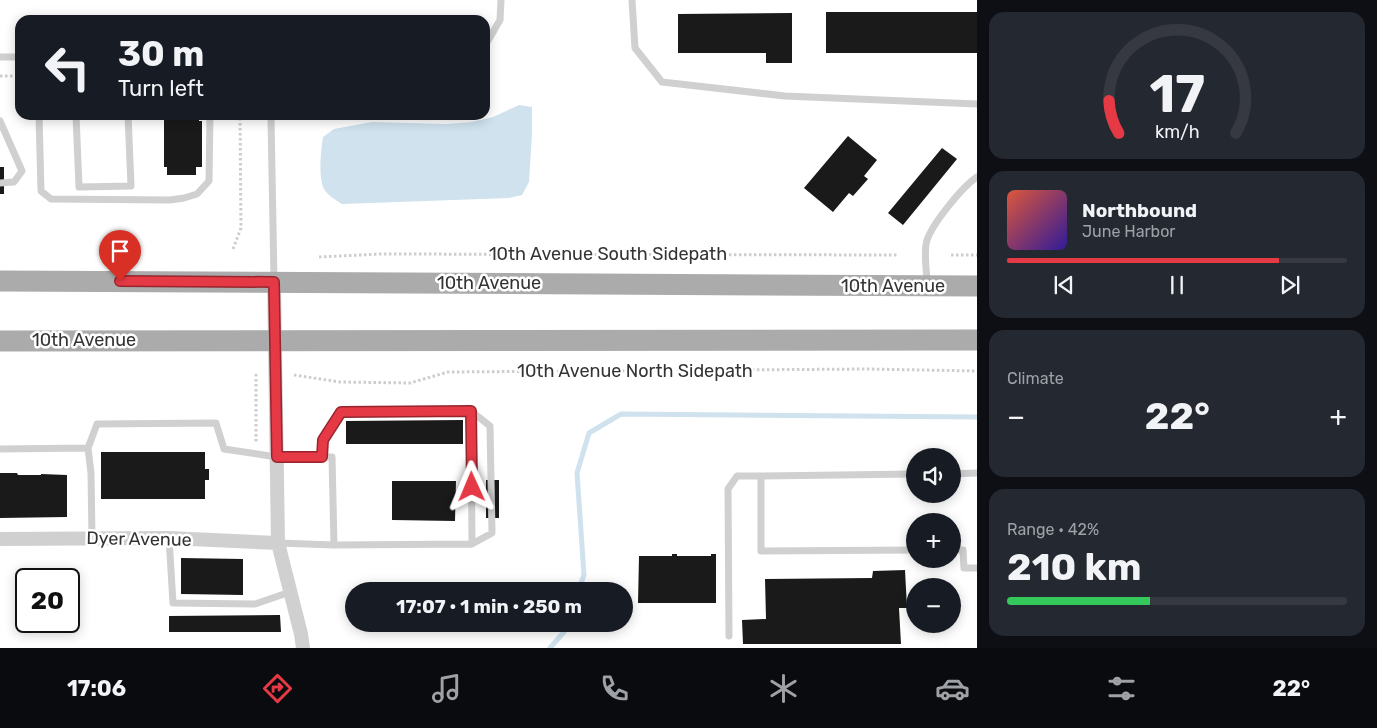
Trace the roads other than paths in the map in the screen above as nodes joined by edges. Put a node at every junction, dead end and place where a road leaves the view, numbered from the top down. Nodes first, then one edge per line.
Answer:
1 (501, 0) edge
2 (632, 0) edge
3 (490, 37) edge
4 (0, 57) edge
5 (15, 57) edge
6 (977, 104) edge
7 (40, 120) edge
8 (76, 120) edge
9 (128, 120) edge
10 (210, 120) edge
11 (271, 120) edge
12 (0, 121) edge
13 (977, 177) edge
14 (0, 183) edge
15 (0, 281) edge
16 (274, 282) junction
17 (927, 286) junction
18 (977, 286) edge
19 (275, 340) junction
20 (977, 340) edge
21 (0, 341) edge
22 (471, 411) junction
23 (88, 448) junction
24 (0, 449) edge
25 (277, 457) junction
26 (322, 457) junction
27 (977, 473) edge
28 (906, 474) edge
29 (961, 474) edge
30 (762, 476) junction
31 (0, 538) edge
32 (92, 538) junction
33 (168, 538) junction
34 (278, 543) junction
35 (472, 544) junction
36 (334, 545) junction
37 (906, 550) edge
38 (961, 550) edge
39 (977, 568) edge
40 (290, 592) junction
41 (729, 636) dead end
42 (303, 648) edge

1 - 3 lane
2 - 6 lane
4 - 5 lane
7 - 10 lane
8 - 9 lane
11 - 16 lane
12 - 14 lane
13 - 17 lane
15 - 16 main road, 10th Avenue
16 - 17 main road, 10th Avenue
16 - 19 street
17 - 18 main road, 10th Avenue
19 - 20 main road, 10th Avenue
19 - 21 main road, 10th Avenue
19 - 25 street
22 - 26 lane
22 - 35 lane
22 - 35 lane
23 - 24 lane
23 - 25 lane
23 - 32 lane
25 - 26 lane
25 - 34 street
26 - 36 lane
27 - 29 lane
28 - 30 lane
30 - 37 lane
30 - 41 lane
31 - 32 street, Dyer Avenue
32 - 33 street, Dyer Avenue
33 - 34 street, Dyer Avenue
33 - 40 lane
34 - 36 lane
34 - 40 street
35 - 36 lane
38 - 39 lane
40 - 42 street

